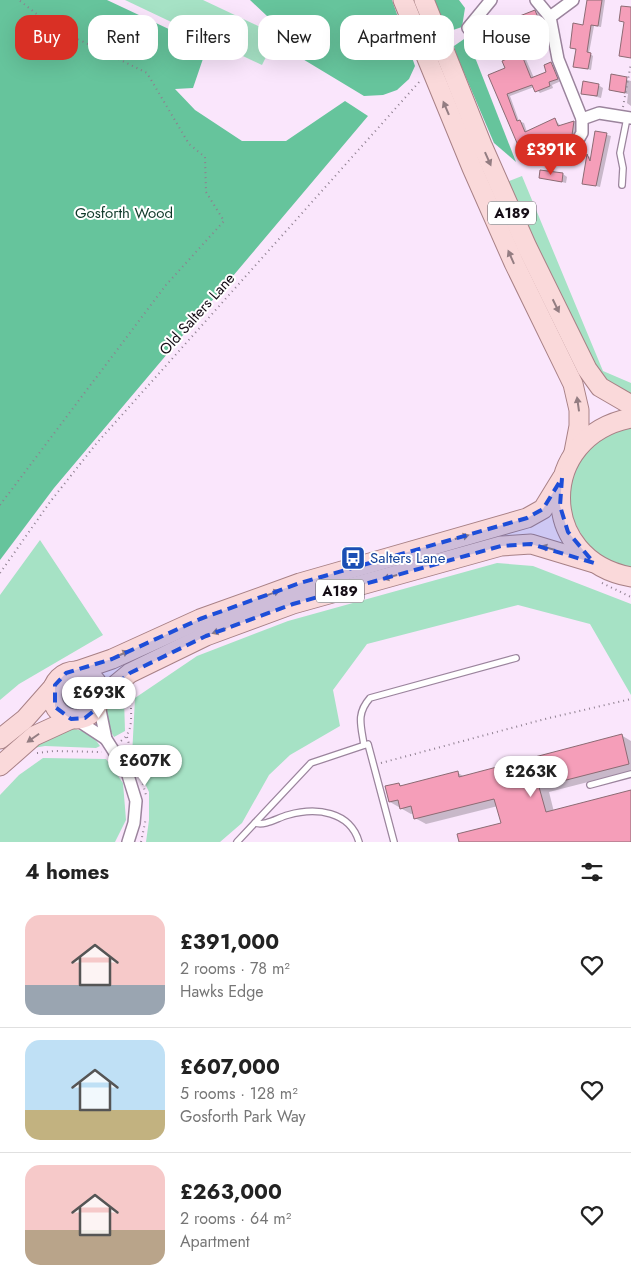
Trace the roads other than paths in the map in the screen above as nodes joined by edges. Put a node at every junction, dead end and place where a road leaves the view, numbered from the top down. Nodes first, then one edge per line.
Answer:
1 (403, 0) edge
2 (424, 0) edge
3 (491, 0) edge
4 (536, 0) edge
5 (573, 0) edge
6 (479, 15) edge
7 (550, 17) junction
8 (626, 117) edge
9 (582, 119) junction
10 (554, 154) dead end
11 (622, 184) dead end
12 (631, 405) edge
13 (631, 418) edge
14 (574, 452) junction
15 (562, 478) junction
16 (594, 563) junction
17 (627, 578) edge
18 (516, 658) dead end
19 (77, 671) junction
20 (55, 685) junction
21 (100, 701) junction
22 (74, 719) junction
23 (106, 739) junction
24 (0, 740) edge
25 (364, 745) junction
26 (0, 766) edge
27 (631, 774) edge
28 (590, 785) dead end
29 (255, 823) junction
30 (128, 842) edge
31 (237, 842) edge
32 (359, 842) edge
33 (394, 842) edge

14 -> 1 main road, A189
2 -> 12 main road, A189
3 - 6 street
4 - 7 street
5 - 7 street
7 - 9 street
8 - 9 street
8 - 11 lane
9 - 10 street
13 - 14 main road, A189
14 - 15 main road, A189
15 - 16 main road, A189
19 -> 15 main road, A189
16 - 17 main road, A189
16 -> 21 main road, A189
18 - 25 lane
19 - 20 main road, A189
19 - 21 main road
20 - 22 main road
20 - 24 main road, A189
21 - 22 main road, A189
21 - 23 street
22 - 23 street
22 -> 26 main road, A189
23 - 30 street
25 - 29 lane
25 - 33 lane
27 - 28 lane
29 - 31 lane
29 - 32 lane

